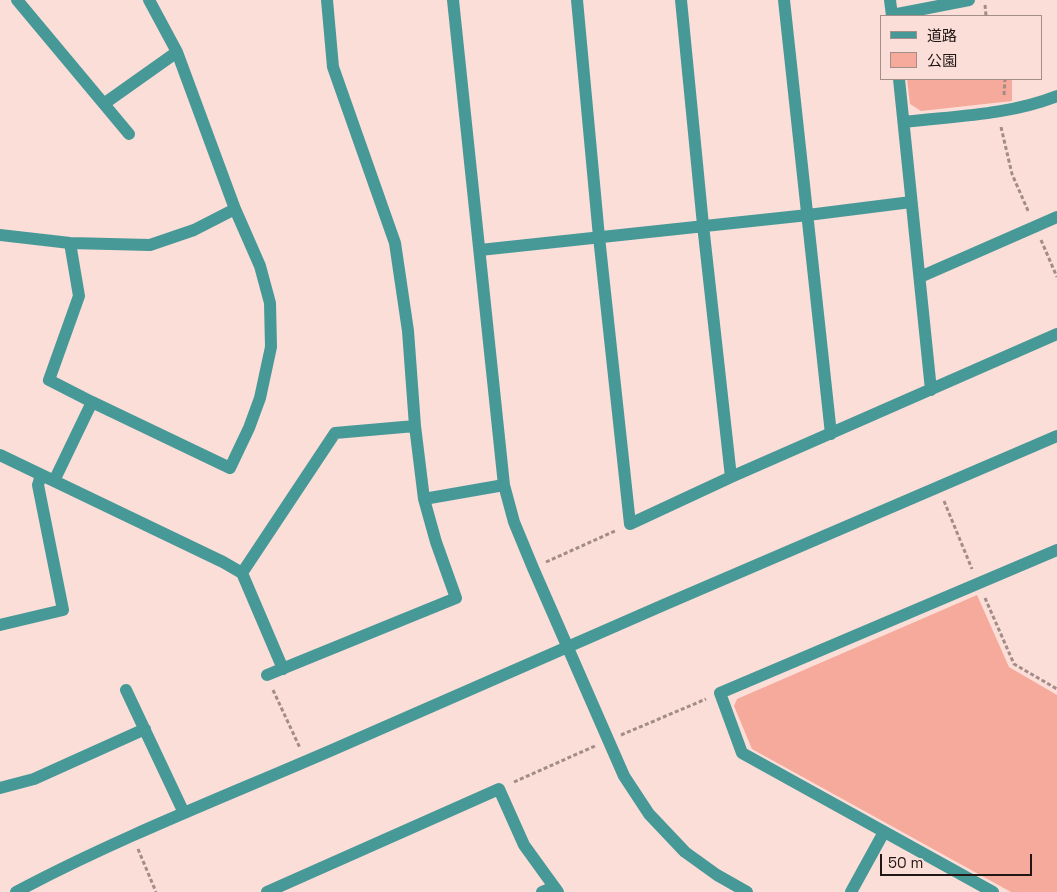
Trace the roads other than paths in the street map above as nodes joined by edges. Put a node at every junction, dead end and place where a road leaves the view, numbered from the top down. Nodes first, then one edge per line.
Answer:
1 (17, 0) edge
2 (149, 0) edge
3 (327, 0) edge
4 (453, 0) edge
5 (577, 0) edge
6 (681, 0) edge
7 (784, 0) edge
8 (890, 0) edge
9 (969, 0) edge
10 (892, 15) edge
11 (897, 15) edge
12 (177, 52) junction
13 (899, 80) edge
14 (1057, 96) edge
15 (105, 103) junction
16 (904, 122) junction
17 (129, 134) dead end
18 (911, 202) junction
19 (235, 209) junction
20 (808, 215) junction
21 (1057, 217) edge
22 (702, 225) junction
23 (0, 235) edge
24 (600, 237) junction
25 (70, 243) junction
26 (480, 250) junction
27 (920, 277) junction
28 (1057, 334) edge
29 (931, 390) junction
30 (92, 402) junction
31 (415, 426) junction
32 (831, 434) junction
33 (1057, 436) edge
34 (0, 455) edge
35 (41, 475) junction
36 (730, 476) junction
37 (54, 481) junction
38 (504, 485) junction
39 (424, 499) junction
40 (1057, 550) edge
41 (242, 573) junction
42 (0, 625) edge
43 (566, 647) junction
44 (283, 669) junction
45 (267, 675) road end
46 (126, 690) dead end
47 (145, 729) junction
48 (0, 788) edge
49 (184, 813) junction
50 (884, 832) junction
51 (551, 890) edge
52 (16, 892) edge
53 (267, 892) edge
54 (747, 892) edge
55 (851, 892) edge
56 (993, 892) edge

1 - 15 street
2 - 12 street
3 - 31 street
4 - 26 street
5 - 24 street
6 - 22 street
7 - 20 street
8 - 10 street
9 - 11 street
12 - 15 street
12 - 19 street
13 - 16 street
14 - 16 street
15 - 17 street
16 - 18 street
18 - 20 street
18 - 27 street
19 - 25 street
19 - 30 street
20 - 22 street
20 - 32 street
21 - 27 street
22 - 24 street
22 - 36 street
23 - 25 street
24 - 26 street
24 - 36 street
25 - 30 street
26 - 38 street
27 - 29 street
28 - 29 street
29 - 32 street
30 - 37 street
31 - 39 street
31 - 41 street
32 - 36 street
33 - 43 street
34 - 35 street
35 - 37 street
35 - 42 street
37 - 41 street
38 - 39 street
38 - 43 street
39 - 44 street
40 - 50 street
41 - 44 street
43 - 49 street
43 - 54 street
44 - 45 street
46 - 47 street
47 - 48 street
47 - 49 street
49 - 52 street
50 - 55 street
50 - 56 street
51 - 53 street

